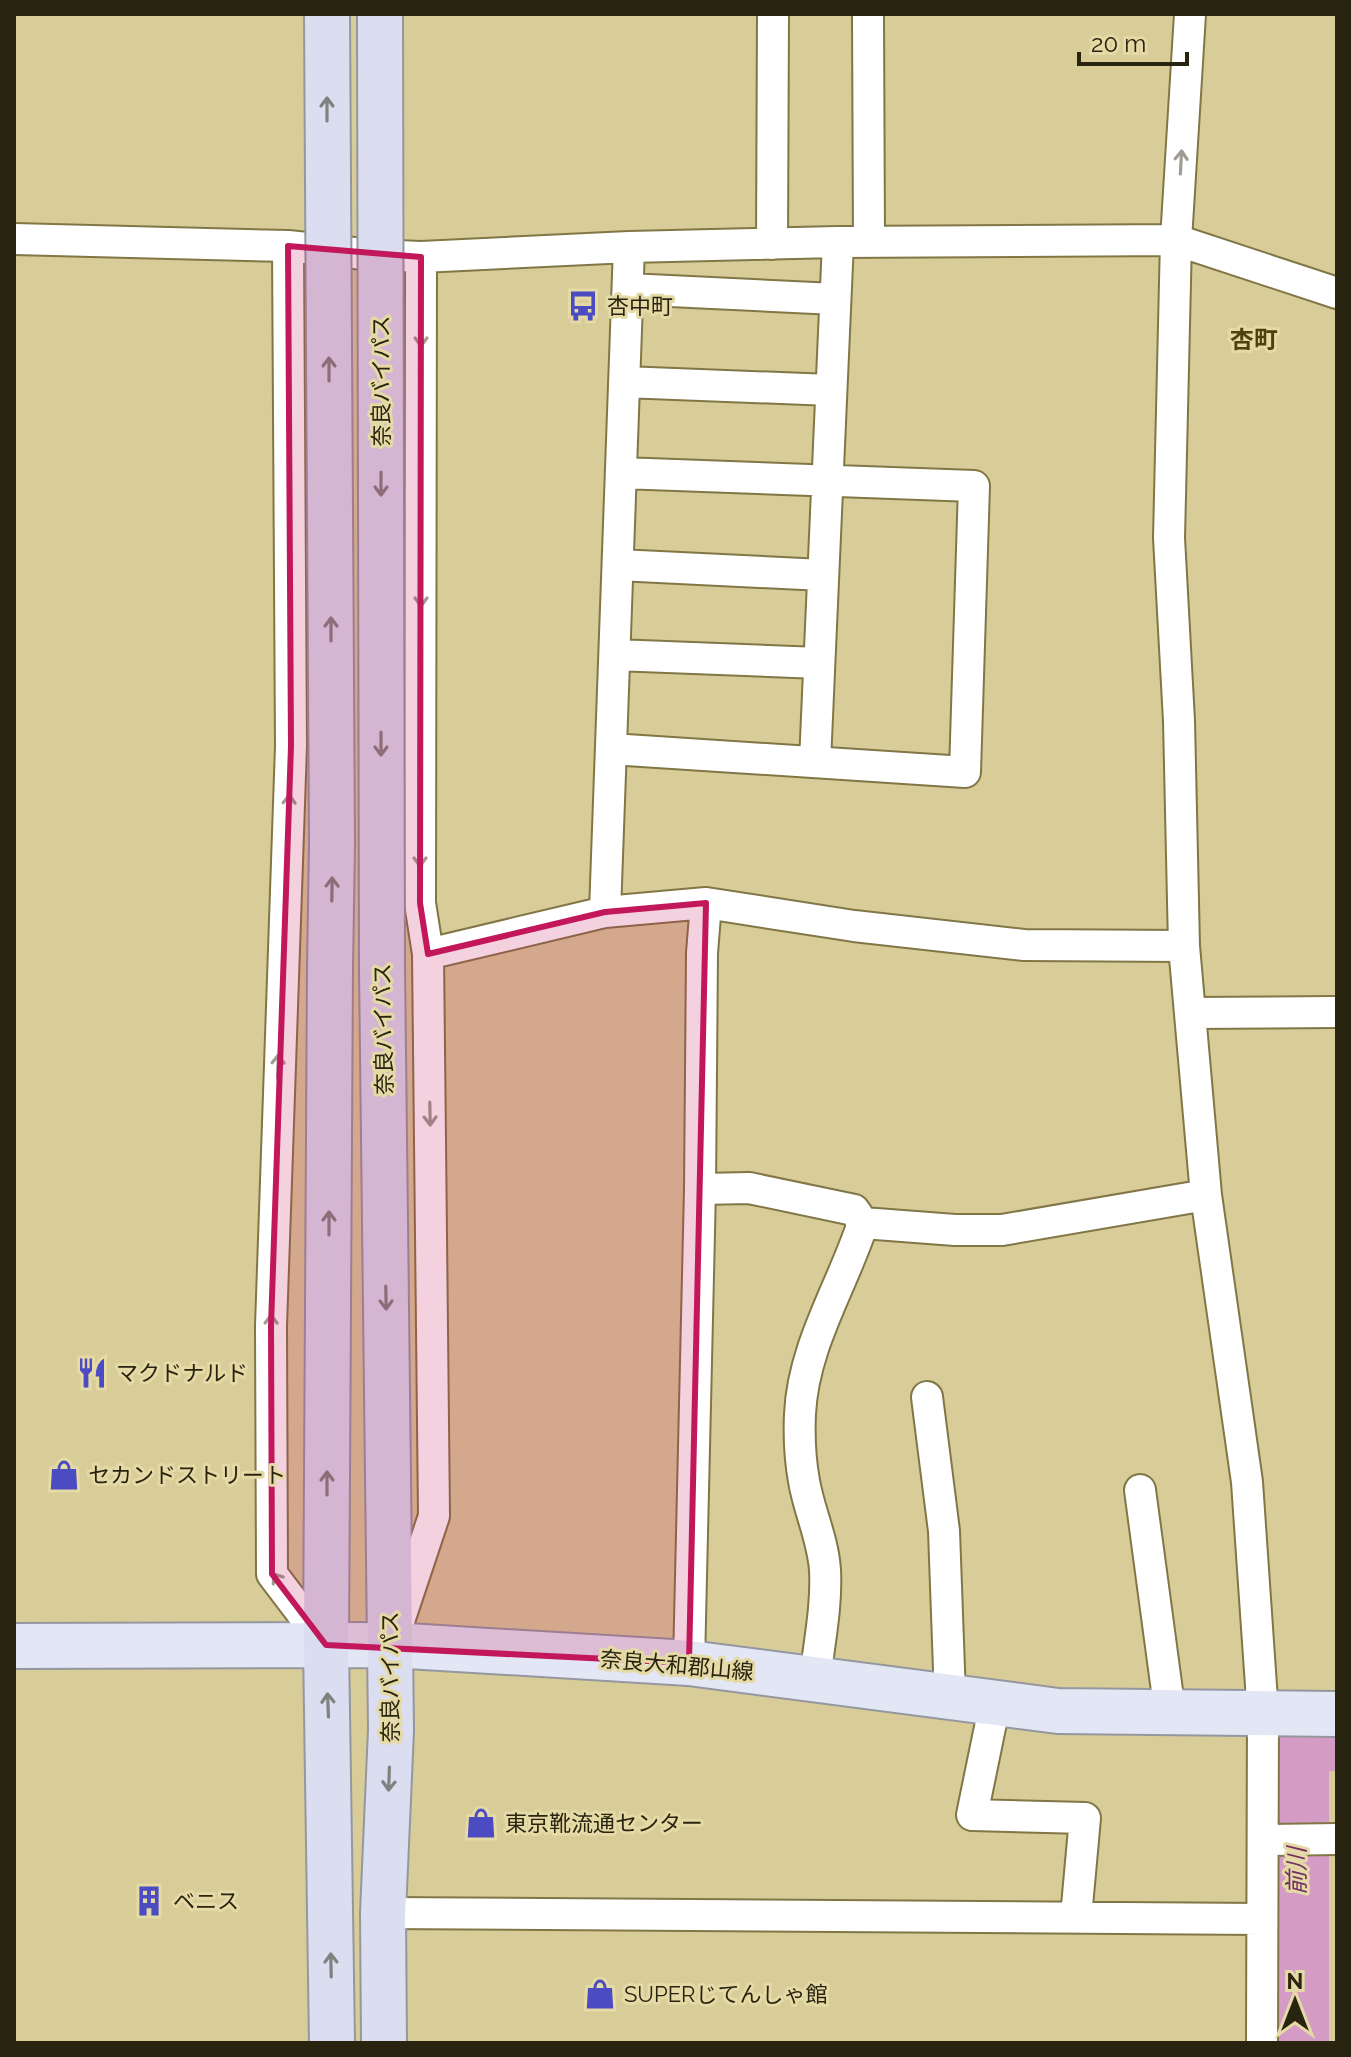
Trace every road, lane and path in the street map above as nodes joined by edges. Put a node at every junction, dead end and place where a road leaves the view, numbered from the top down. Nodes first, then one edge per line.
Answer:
1 (327, 14) edge
2 (374, 14) edge
3 (380, 14) edge
4 (773, 14) edge
5 (868, 14) edge
6 (1190, 14) edge
7 (14, 239) edge
8 (1176, 240) junction
9 (838, 242) junction
10 (869, 242) junction
11 (772, 244) junction
12 (288, 246) junction
13 (629, 247) junction
14 (373, 255) junction
15 (421, 257) junction
16 (628, 289) junction
17 (1336, 291) edge
18 (835, 299) junction
19 (624, 382) junction
20 (831, 390) junction
21 (621, 473) junction
22 (827, 480) junction
23 (618, 565) junction
24 (823, 575) junction
25 (615, 655) junction
26 (819, 663) junction
27 (611, 749) junction
28 (815, 762) junction
29 (706, 903) junction
30 (605, 912) junction
31 (1184, 946) junction
32 (428, 954) junction
33 (1337, 1012) edge
34 (1190, 1013) junction
35 (700, 1189) junction
36 (1206, 1195) junction
37 (863, 1223) junction
38 (927, 1397) dead end
39 (1140, 1490) dead end
40 (326, 1645) junction
41 (391, 1645) junction
42 (14, 1646) edge
43 (689, 1663) junction
44 (815, 1679) junction
45 (950, 1697) junction
46 (995, 1703) junction
47 (1170, 1713) junction
48 (1337, 1714) edge
49 (1263, 1715) junction
50 (1337, 1839) edge
51 (1263, 1840) junction
52 (383, 1913) junction
53 (1076, 1917) junction
54 (1261, 1919) junction
55 (332, 2043) edge
56 (384, 2043) edge
57 (1262, 2043) edge

40 -> 1 highway, bridge
2 - 14 street
3 -> 41 highway, 奈良バイパス, bridge
4 - 11 street
5 - 10 street
8 -> 6 street
7 - 12 street
8 - 10 street
8 - 17 street
8 - 31 street
9 - 10 street
9 - 11 street
9 - 18 street
11 - 13 street
12 - 14 street
40 -> 12 street
13 - 15 street
13 - 16 street
14 - 15 street
15 -> 32 street
16 - 18 street
16 - 19 street
18 - 20 street
19 - 20 street
19 - 21 street
20 - 22 street
21 - 22 street
21 - 23 street
22 - 24 street
22 - 28 street
23 - 24 street
23 - 25 street
24 - 26 street
25 - 26 street
25 - 27 street
26 - 28 street
27 - 28 street
27 - 30 street
29 - 30 street
29 - 31 street
29 - 35 street
30 - 32 street
31 - 34 street
32 -> 41 street
33 - 34 street
34 - 36 street
35 - 37 street
35 - 43 street
36 - 37 street
36 - 49 street
37 - 44 street
38 - 45 street
39 - 47 street
40 - 41 main road, 奈良大和郡山線
40 - 42 main road, 奈良大和郡山線
55 -> 40 highway
41 - 43 main road, 奈良大和郡山線
41 -> 52 highway, 奈良バイパス
43 - 44 main road, 奈良大和郡山線
44 - 45 main road, 奈良大和郡山線
45 - 46 main road, 奈良大和郡山線
46 - 47 main road, 奈良大和郡山線
46 - 53 street
47 - 49 main road, 奈良大和郡山線
48 - 49 main road, 奈良大和郡山線
49 - 51 street
50 - 51 street
51 - 54 street
52 - 53 street
52 - 56 highway, 奈良バイパス
53 - 54 street
54 - 57 street

